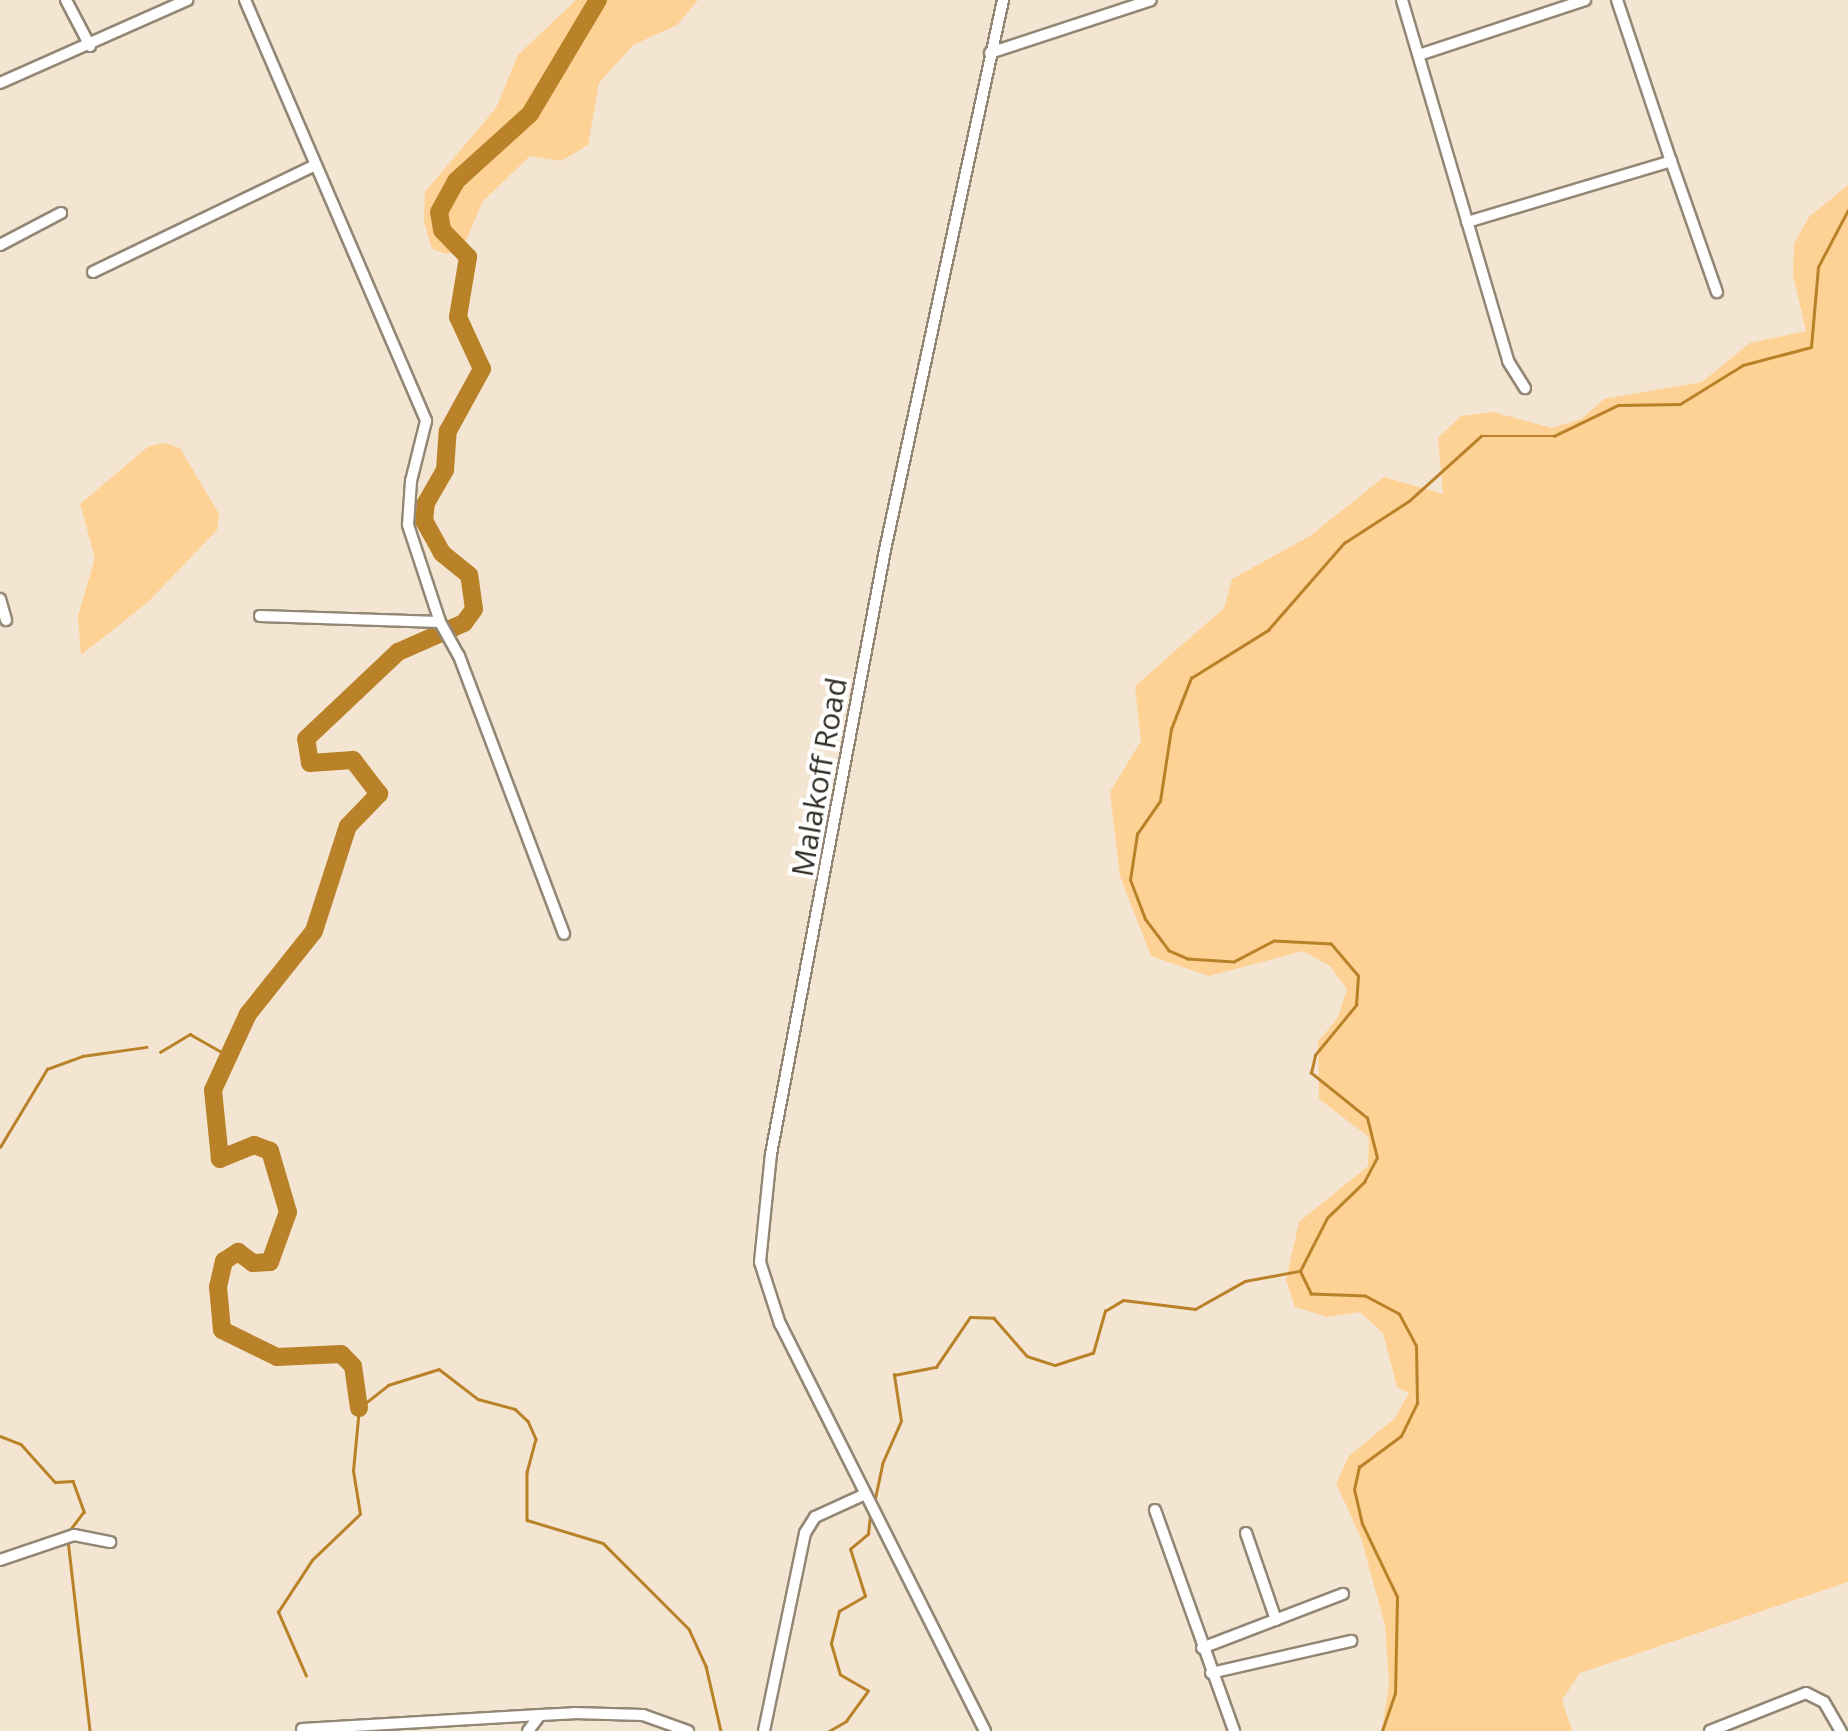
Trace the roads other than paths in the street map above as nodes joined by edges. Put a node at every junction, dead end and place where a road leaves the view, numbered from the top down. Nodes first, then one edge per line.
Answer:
1 (66, 0) edge
2 (187, 0) edge
3 (245, 0) edge
4 (1003, 0) edge
5 (1151, 0) edge
6 (1402, 0) edge
7 (1585, 0) edge
8 (1618, 0) edge
9 (90, 46) junction
10 (990, 53) junction
11 (1419, 55) junction
12 (0, 68) edge
13 (2, 82) edge
14 (1671, 161) junction
15 (314, 166) junction
16 (61, 213) dead end
17 (1466, 222) junction
18 (0, 245) edge
19 (92, 272) dead end
20 (1717, 292) dead end
21 (1525, 388) dead end
22 (0, 599) edge
23 (260, 616) dead end
24 (6, 620) dead end
25 (440, 622) junction
26 (564, 934) dead end
27 (865, 1500) junction
28 (1156, 1510) dead end
29 (1246, 1533) dead end
30 (110, 1542) dead end
31 (0, 1560) edge
32 (1343, 1594) dead end
33 (1276, 1620) junction
34 (1350, 1641) dead end
35 (1202, 1648) junction
36 (1210, 1673) junction
37 (540, 1715) junction
38 (302, 1729) edge
39 (528, 1731) edge
40 (688, 1731) edge
41 (764, 1731) edge
42 (985, 1731) edge
43 (1234, 1731) edge
44 (1710, 1731) edge
45 (1841, 1731) edge

1 - 9 street
2 - 9 street
3 - 15 street
4 - 10 street, Malakoff Road
5 - 10 street
6 - 11 street
7 - 11 street
8 - 14 street
9 - 13 street
10 - 27 street, Malakoff Road
11 - 17 street
12 - 13 street
14 - 17 street
14 - 20 street
15 - 19 street
15 - 25 street
16 - 18 street
17 - 21 street
22 - 24 street
23 - 25 street
25 - 26 street
27 - 41 street
27 - 42 street, Malakoff Road
28 - 35 street
29 - 33 street
30 - 31 street
32 - 33 street
33 - 35 street
34 - 36 street
35 - 36 street
36 - 43 street
37 - 38 street
37 - 39 street
37 - 40 street
44 - 45 street

